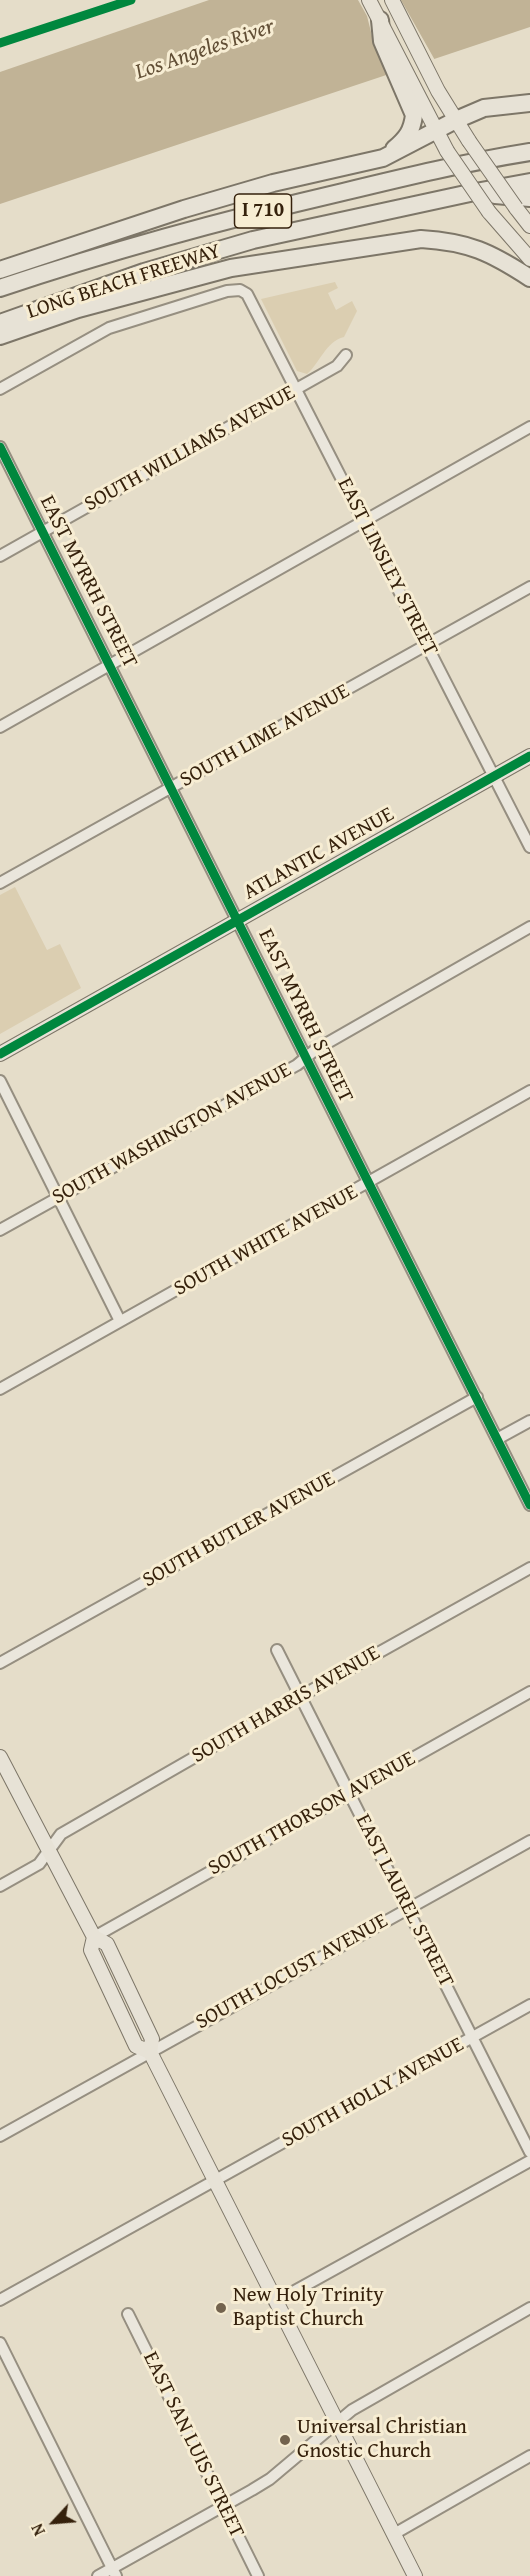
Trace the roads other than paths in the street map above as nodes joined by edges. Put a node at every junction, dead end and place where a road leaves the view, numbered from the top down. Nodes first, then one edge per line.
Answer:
1 (369, 0) edge
2 (392, 0) edge
3 (380, 20) joint
4 (414, 99) junction
5 (530, 103) edge
6 (456, 120) junction
7 (437, 131) junction
8 (530, 152) edge
9 (383, 158) junction
10 (530, 182) edge
11 (471, 193) junction
12 (530, 198) edge
13 (530, 226) edge
14 (530, 259) edge
15 (0, 270) edge
16 (530, 278) edge
17 (0, 288) edge
18 (0, 323) edge
19 (0, 336) edge
20 (346, 355) dead end
21 (0, 388) edge
22 (295, 389) junction
23 (530, 427) edge
24 (0, 447) edge
25 (363, 520) junction
26 (42, 532) junction
27 (0, 556) edge
28 (530, 587) edge
29 (427, 645) junction
30 (109, 664) junction
31 (0, 727) edge
32 (530, 756) edge
33 (495, 776) junction
34 (171, 789) junction
35 (530, 847) edge
36 (0, 883) edge
37 (238, 921) junction
38 (530, 927) edge
39 (0, 1054) edge
40 (306, 1058) junction
41 (0, 1081) edge
42 (530, 1091) edge
43 (369, 1183) junction
44 (58, 1198) junction
45 (0, 1230) edge
46 (120, 1321) junction
47 (0, 1389) edge
48 (477, 1397) junction
49 (530, 1421) edge
50 (497, 1439) junction
51 (530, 1505) edge
52 (530, 1568) edge
53 (277, 1650) dead end
54 (0, 1664) edge
55 (530, 1692) edge
56 (301, 1696) junction
57 (0, 1757) edge
58 (350, 1793) junction
59 (530, 1841) edge
60 (49, 1851) junction
61 (0, 1886) edge
62 (408, 1907) junction
63 (94, 1937) junction
64 (530, 2005) edge
65 (473, 2038) junction
66 (150, 2052) junction
67 (0, 2136) edge
68 (530, 2152) edge
69 (530, 2162) edge
70 (215, 2181) junction
71 (0, 2300) edge
72 (275, 2302) junction
73 (530, 2308) edge
74 (128, 2314) dead end
75 (0, 2343) edge
76 (336, 2422) junction
77 (530, 2456) edge
78 (222, 2506) junction
79 (394, 2534) junction
80 (114, 2572) edge
81 (98, 2576) edge
82 (258, 2576) edge
83 (415, 2576) edge

1 - 3 main road
2 - 6 main road
3 - 4 highway
4 - 7 main road
4 - 9 highway
5 - 6 highway
6 - 7 highway
6 - 13 main road, bridge
7 - 9 highway
7 - 14 main road, bridge
8 - 17 highway, LONG BEACH FREEWAY / I 710
9 - 15 highway
10 - 11 highway, LONG BEACH FREEWAY / I 710
11 - 12 highway
11 - 18 highway, LONG BEACH FREEWAY / I 710
16 - 19 highway
20 - 22 street, SOUTH WILLIAMS AVENUE
21 - 22 street, EAST LINSLEY STREET
22 - 25 street, EAST LINSLEY STREET
22 - 26 street, SOUTH WILLIAMS AVENUE
23 - 25 street
24 - 26 street, EAST MYRRH STREET
25 - 29 street, EAST LINSLEY STREET
25 - 30 street
26 - 27 street, SOUTH WILLIAMS AVENUE
26 - 30 street, EAST MYRRH STREET
28 - 29 street, SOUTH LIME AVENUE
29 - 33 street, EAST LINSLEY STREET
29 - 34 street, SOUTH LIME AVENUE
30 - 31 street
30 - 34 street, EAST MYRRH STREET
32 - 33 main road, ATLANTIC AVENUE
33 - 35 street, EAST LINSLEY STREET
33 - 37 main road, ATLANTIC AVENUE
34 - 36 street, SOUTH LIME AVENUE
34 - 37 street, EAST MYRRH STREET
37 - 39 main road, ATLANTIC AVENUE
37 - 40 street, EAST MYRRH STREET
38 - 40 street, SOUTH WASHINGTON AVENUE
40 - 43 street, EAST MYRRH STREET
40 - 44 street, SOUTH WASHINGTON AVENUE
41 - 44 street
42 - 43 street, SOUTH WHITE AVENUE
43 - 46 street, SOUTH WHITE AVENUE
43 - 48 street, EAST MYRRH STREET
44 - 45 street, SOUTH WASHINGTON AVENUE
44 - 46 street
46 - 47 street, SOUTH WHITE AVENUE
48 - 50 street, EAST MYRRH STREET
48 - 54 street, SOUTH BUTLER AVENUE
49 - 50 street
50 - 51 street, EAST MYRRH STREET
52 - 56 street, SOUTH HARRIS AVENUE
53 - 56 street, EAST LAUREL STREET
55 - 58 street, SOUTH THORSON AVENUE
56 - 58 street, EAST LAUREL STREET
56 - 60 street, SOUTH HARRIS AVENUE
57 - 60 main road
58 - 62 street, EAST LAUREL STREET
58 - 63 street, SOUTH THORSON AVENUE
59 - 62 street, SOUTH LOCUST AVENUE
60 - 61 street, SOUTH HARRIS AVENUE
60 - 63 main road
62 - 65 street, EAST LAUREL STREET
62 - 66 street, SOUTH LOCUST AVENUE
63 - 66 main road
64 - 65 street, SOUTH HOLLY AVENUE
65 - 68 street, EAST LAUREL STREET
65 - 70 street, SOUTH HOLLY AVENUE
66 - 67 street, SOUTH LOCUST AVENUE
66 - 70 main road
69 - 72 street
70 - 71 street, SOUTH HOLLY AVENUE
70 - 72 main road
72 - 76 main road
73 - 76 street
74 - 78 street, EAST SAN LUIS STREET
75 - 80 street
76 - 78 street
76 - 79 main road
77 - 79 street
78 - 80 street
78 - 82 street, EAST SAN LUIS STREET
79 - 83 main road
80 - 81 street

